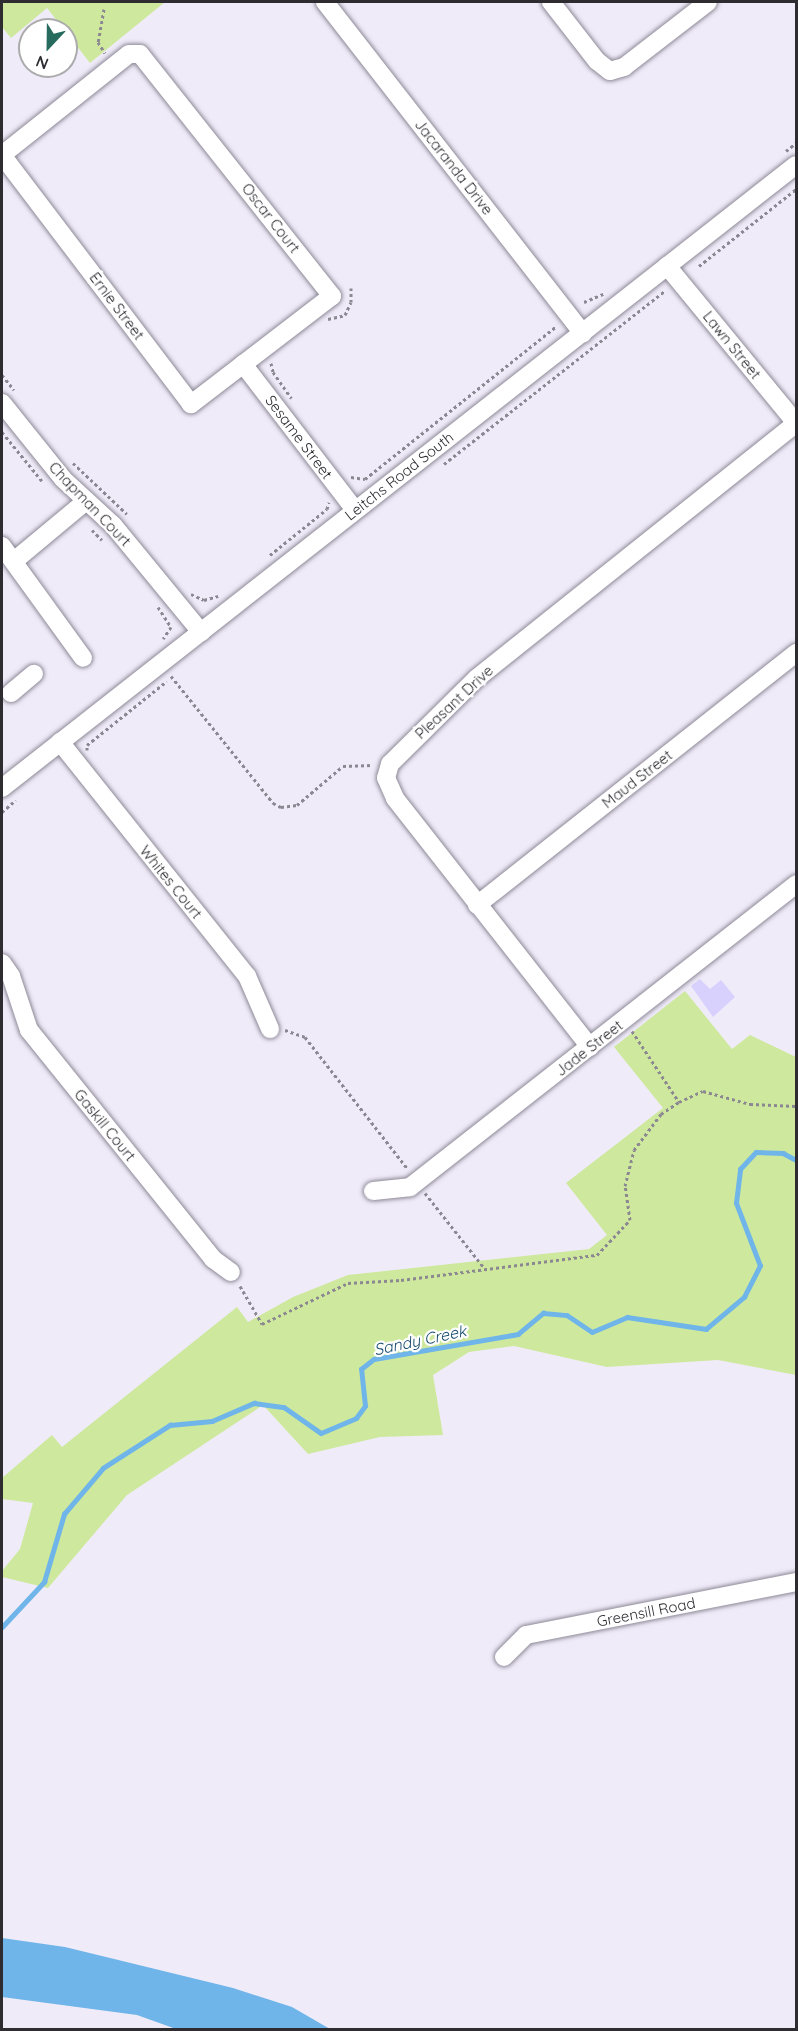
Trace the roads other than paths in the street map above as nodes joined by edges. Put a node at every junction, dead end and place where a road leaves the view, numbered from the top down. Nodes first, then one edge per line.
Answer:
1 (325, 2) edge
2 (551, 2) edge
3 (708, 2) edge
4 (2, 155) edge
5 (796, 165) edge
6 (668, 266) junction
7 (583, 333) junction
8 (243, 364) junction
9 (9, 398) edge
10 (796, 423) edge
11 (79, 507) junction
12 (356, 510) junction
13 (2, 546) edge
14 (14, 561) junction
15 (201, 632) junction
16 (796, 653) edge
17 (82, 658) dead end
18 (34, 674) dead end
19 (5, 691) edge
20 (60, 742) junction
21 (2, 788) edge
22 (793, 893) edge
23 (477, 905) junction
24 (2, 963) edge
25 (270, 1029) road end
26 (590, 1047) junction
27 (373, 1191) dead end
28 (231, 1272) road end
29 (796, 1582) edge
30 (504, 1657) dead end

1 - 7 street, Jacaranda Drive
2 - 3 street
4 - 8 street, Ernie Street
4 - 8 street, Oscar Court
5 - 6 street, Leitchs Road South
6 - 7 street, Leitchs Road South
6 - 10 street, Lawn Street
7 - 12 street, Leitchs Road South
8 - 12 street, Sesame Street
9 - 11 street, Chapman Court
10 - 23 street, Pleasant Drive
11 - 14 street
11 - 15 street, Chapman Court
12 - 15 street, Leitchs Road South
13 - 14 street
14 - 17 street
15 - 20 street, Leitchs Road South
16 - 23 street, Maud Street
18 - 19 street
20 - 21 street, Leitchs Road South
20 - 25 street, Whites Court
22 - 26 street, Jade Street
23 - 26 street
24 - 28 street, Gaskill Court
26 - 27 street, Jade Street
29 - 30 street, Greensill Road

